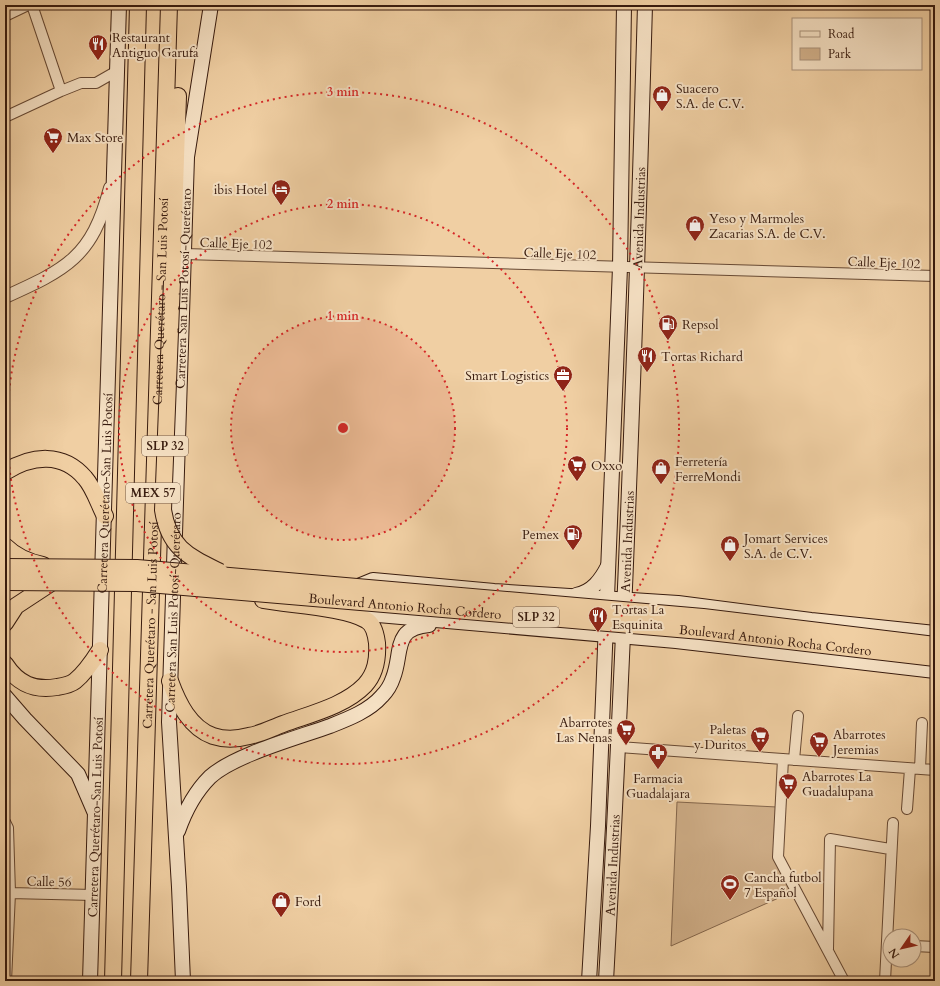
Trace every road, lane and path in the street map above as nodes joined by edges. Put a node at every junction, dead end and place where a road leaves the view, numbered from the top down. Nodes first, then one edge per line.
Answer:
1 (28, 5) edge
2 (32, 5) edge
3 (119, 5) edge
4 (138, 5) edge
5 (169, 5) edge
6 (211, 5) edge
7 (624, 5) edge
8 (645, 5) edge
9 (5, 16) edge
10 (168, 31) junction
11 (118, 71) junction
12 (61, 91) junction
13 (178, 96) junction
14 (5, 117) edge
15 (187, 157) junction
16 (114, 174) junction
17 (184, 254) junction
18 (620, 267) junction
19 (637, 268) junction
20 (935, 276) edge
21 (5, 297) edge
22 (5, 472) edge
23 (105, 516) junction
24 (5, 546) edge
25 (609, 558) junction
26 (5, 559) edge
27 (5, 567) edge
28 (626, 570) junction
29 (52, 575) junction
30 (137, 575) junction
31 (231, 577) junction
32 (5, 582) edge
33 (356, 588) junction
34 (249, 593) junction
35 (570, 596) junction
36 (607, 598) junction
37 (625, 599) junction
38 (651, 601) junction
39 (678, 603) junction
40 (353, 613) junction
41 (5, 622) edge
42 (451, 623) junction
43 (569, 633) junction
44 (935, 633) edge
45 (606, 636) junction
46 (622, 638) junction
47 (649, 639) junction
48 (676, 641) junction
49 (935, 645) edge
50 (100, 650) junction
51 (935, 658) edge
52 (622, 662) junction
53 (5, 664) edge
54 (605, 669) junction
55 (935, 671) edge
56 (170, 681) junction
57 (5, 696) edge
58 (798, 716) dead end
59 (922, 723) dead end
60 (619, 747) junction
61 (783, 759) junction
62 (794, 760) junction
63 (915, 769) junction
64 (935, 770) edge
65 (907, 809) dead end
66 (95, 816) junction
67 (5, 822) edge
68 (892, 823) dead end
69 (176, 837) junction
70 (890, 849) junction
71 (8, 894) edge
72 (93, 895) junction
73 (888, 928) edge
74 (922, 946) edge
75 (935, 947) edge
76 (828, 951) junction
77 (886, 968) edge
78 (590, 975) edge
79 (607, 976) edge
80 (6, 981) edge
81 (90, 981) edge
82 (113, 981) edge
83 (139, 981) edge
84 (183, 981) edge
85 (844, 981) edge
86 (885, 981) edge

1 - 9 street
2 - 12 street
3 - 11 main road, Carretera Querétaro-San Luis Potosí
4 - 82 highway, Carretera Querétaro - San Luis Potosí / MEX 57
5 - 10 highway, Carretera Querétaro - San Luis Potosí / MEX 57
6 - 15 main road, Carretera San Luis Potosí-Querétaro
7 - 18 main road, Avenida Industrias
8 - 19 main road, Avenida Industrias
10 - 13 highway
10 - 83 highway, Carretera Querétaro - San Luis Potosí / MEX 57
11 - 12 street
11 - 16 main road, Carretera Querétaro-San Luis Potosí
12 - 14 street
13 - 15 highway
13 - 31 highway, SLP 32, bridge
15 - 17 main road, Carretera San Luis Potosí-Querétaro
16 - 21 street
16 - 23 main road, Carretera Querétaro-San Luis Potosí
17 - 18 street, Calle Eje 102
17 - 56 main road, Carretera San Luis Potosí-Querétaro
18 - 19 street, Calle Eje 102
18 - 25 main road, Avenida Industrias
19 - 20 street, Calle Eje 102
19 - 28 main road, Avenida Industrias
22 - 23 highway
23 - 50 main road, Carretera Querétaro-San Luis Potosí
24 - 29 highway, bridge
25 - 35 main road
25 - 36 main road, Avenida Industrias
26 - 29 main road
27 - 29 highway, SLP 32, bridge
28 - 37 main road, Avenida Industrias
28 - 38 main road
29 - 30 highway, SLP 32, bridge
29 - 32 highway, SLP 32, bridge
29 - 41 highway
30 - 31 highway, Boulevard Antonio Rocha Cordero / SLP 32, bridge
30 - 34 highway, Boulevard Antonio Rocha Cordero / SLP 32, bridge
31 - 33 highway, Boulevard Antonio Rocha Cordero / SLP 32, bridge
33 - 35 main road, Boulevard Antonio Rocha Cordero / SLP 32
33 - 49 highway, Boulevard Antonio Rocha Cordero / SLP 32, bridge
34 - 40 highway
34 - 51 highway, Boulevard Antonio Rocha Cordero / SLP 32, bridge
35 - 36 main road, Boulevard Antonio Rocha Cordero / SLP 32
35 - 43 main road
36 - 37 main road, Boulevard Antonio Rocha Cordero / SLP 32
36 - 45 main road, Avenida Industrias
37 - 38 main road, Boulevard Antonio Rocha Cordero / SLP 32
37 - 46 main road, Avenida Industrias
38 - 39 main road, Boulevard Antonio Rocha Cordero / SLP 32
39 - 44 main road, Boulevard Antonio Rocha Cordero / SLP 32
39 - 48 main road
40 - 42 main road, Boulevard Antonio Rocha Cordero / SLP 32
40 - 56 highway
42 - 43 main road, Boulevard Antonio Rocha Cordero / SLP 32
42 - 69 main road
43 - 45 main road, Boulevard Antonio Rocha Cordero / SLP 32
43 - 54 main road
45 - 46 main road, Boulevard Antonio Rocha Cordero / SLP 32
45 - 54 main road, Avenida Industrias
46 - 47 main road, Boulevard Antonio Rocha Cordero / SLP 32
46 - 52 main road, Avenida Industrias
47 - 48 main road, Boulevard Antonio Rocha Cordero / SLP 32
47 - 52 main road
48 - 55 main road, Boulevard Antonio Rocha Cordero / SLP 32
50 - 53 highway
50 - 66 main road, Carretera Querétaro-San Luis Potosí
52 - 60 main road, Avenida Industrias
54 - 78 main road, Avenida Industrias
56 - 69 main road, Carretera San Luis Potosí-Querétaro
57 - 66 main road
58 - 62 street
59 - 63 street
60 - 61 street
60 - 79 main road, Avenida Industrias
61 - 62 street
61 - 76 street
62 - 63 street
63 - 64 street
63 - 65 street
66 - 72 main road, Carretera Querétaro-San Luis Potosí
67 - 71 street
68 - 70 street
69 - 84 main road, Carretera San Luis Potosí-Querétaro
70 - 73 street
70 - 76 street
71 - 72 street, Calle 56
71 - 80 street
72 - 81 main road, Carretera Querétaro-San Luis Potosí
74 - 75 street
76 - 85 street
77 - 86 street
78 - 79 main road

